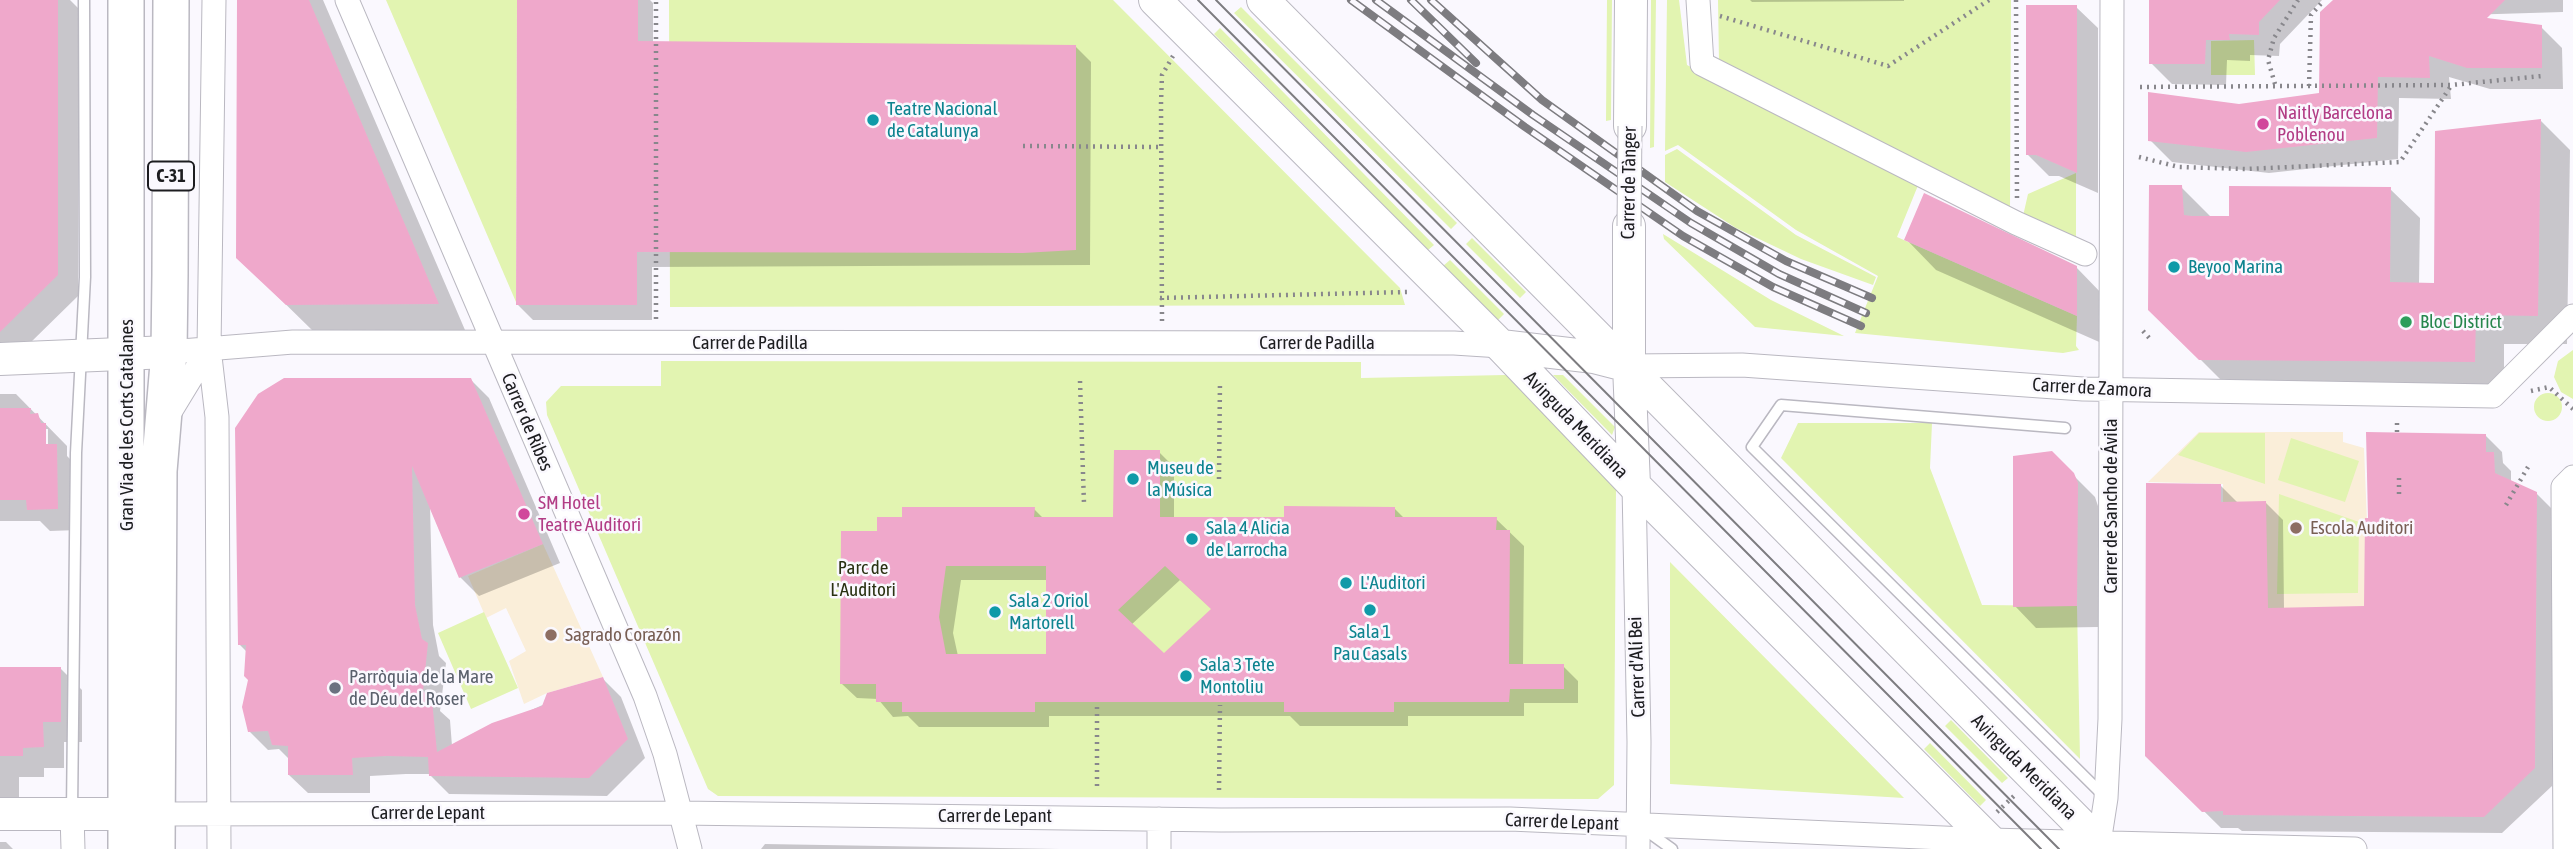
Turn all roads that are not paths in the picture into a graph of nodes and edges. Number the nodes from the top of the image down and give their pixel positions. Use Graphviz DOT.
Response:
graph roads {
  1 [pos="84,0"];
  2 [pos="126,0"];
  3 [pos="171,0"];
  4 [pos="214,0"];
  5 [pos="347,0"];
  6 [pos="1155,0"];
  7 [pos="1262,0"];
  8 [pos="1631,0"];
  9 [pos="2112,0"];
  10 [pos="1698,5"];
  11 [pos="1630,126"];
  12 [pos="1629,226"];
  13 [pos="2085,254"];
  14 [pos="2573,316"];
  15 [pos="494,343"];
  16 [pos="1501,346"];
  17 [pos="209,348"];
  18 [pos="169,352"];
  19 [pos="127,354"];
  20 [pos="79,357"];
  21 [pos="0,359"];
  22 [pos="1629,366"];
  23 [pos="2111,390"];
  24 [pos="165,420"];
  25 [pos="2065,428"];
  26 [pos="2573,477"];
  27 [pos="1633,485"];
  28 [pos="2106,798"];
  29 [pos="219,813"];
  30 [pos="679,813"];
  31 [pos="0,814"];
  32 [pos="72,814"];
  33 [pos="142,814"];
  34 [pos="1158,819"];
  35 [pos="1639,825"];
  36 [pos="1992,836"];
  37 [pos="2102,846"];
  38 [pos="73,849"];
  39 [pos="126,849"];
  40 [pos="157,849"];
  41 [pos="219,849"];
  42 [pos="678,849"];
  43 [pos="690,849"];
  44 [pos="1159,849"];
  45 [pos="1638,849"];
  46 [pos="1672,849"];
  47 [pos="2355,849"];
  48 [pos="2565,849"];
  1 -- 20 [label="lane"];
  2 -- 19 [label="main road, Gran Via de les Corts Catalanes / C-31"];
  3 -- 18 [label="main road, Gran Via de les Corts Catalanes / C-31"];
  4 -- 17 [label="street"];
  5 -- 15 [label="street, Carrer de Ribes"];
  6 -- 16 [label="street, Avinguda Meridiana"];
  7 -- 22 [label="street, Avinguda Meridiana"];
  8 -- 11 [label="street, Carrer de Tànger"];
  9 -- 23 [label="street, Carrer de Sancho de Ávila"];
  10 -- 13 [label="street"];
  11 -- 12 [label="street, Carrer de Tànger, bridge"];
  12 -- 22 [label="street, Carrer de Tànger"];
  14 -- 23 [label="street, Carrer de Zamora"];
  15 -- 16 [label="street, Carrer de Padilla"];
  15 -- 17 [label="street, Carrer de Padilla"];
  15 -- 30 [label="street, Carrer de Ribes"];
  16 -- 22 [label="street"];
  16 -- 27 [label="street, Avinguda Meridiana"];
  17 -- 18 [label="street, Carrer de Padilla"];
  17 -- 24 [label="street, Gran Via de les Corts Catalanes"];
  17 -- 29 [label="street"];
  18 -- 19 [label="street, Carrer de Padilla"];
  18 -- 24 [label="main road, Gran Via de les Corts Catalanes / C-31"];
  19 -- 20 [label="street, Carrer de Padilla"];
  19 -- 33 [label="main road, Gran Via de les Corts Catalanes / C-31"];
  20 -- 21 [label="street, Carrer de Padilla"];
  20 -- 32 [label="lane"];
  22 -- 23 [label="street, Carrer de Zamora"];
  22 -- 27 [label="street, Carrer de Tànger"];
  22 -- 37 [label="street, Avinguda Meridiana"];
  23 -- 28 [label="street, Carrer de Sancho de Ávila"];
  24 -- 33 [label="main road, Gran Via de les Corts Catalanes / C-31"];
  25 -- 28 [label="lane"];
  26 -- 48 [label="street"];
  27 -- 35 [label="street, Carrer d'Alí Bei"];
  27 -- 36 [label="street, Avinguda Meridiana"];
  28 -- 37 [label="street, Carrer de Sancho de Ávila"];
  29 -- 30 [label="street, Carrer de Lepant"];
  29 -- 33 [label="street, Carrer de Lepant"];
  29 -- 41 [label="street"];
  30 -- 34 [label="street, Carrer de Lepant"];
  30 -- 42 [label="street"];
  30 -- 43 [label="street, Carrer de Ribes"];
  31 -- 32 [label="street, Carrer de Lepant"];
  32 -- 33 [label="street, Carrer de Lepant"];
  32 -- 38 [label="street"];
  33 -- 39 [label="main road, Gran Via de les Corts Catalanes / C-31"];
  33 -- 40 [label="main road, Gran Via de les Corts Catalanes / C-31"];
  34 -- 35 [label="street, Carrer de Lepant"];
  34 -- 44 [label="street"];
  35 -- 36 [label="street, Carrer de Lepant"];
  35 -- 45 [label="street, Carrer d'Alí Bei"];
  35 -- 46 [label="lane"];
  36 -- 37 [label="street, Carrer de Lepant"];
  37 -- 47 [label="street, Carrer de Lepant"];
}
